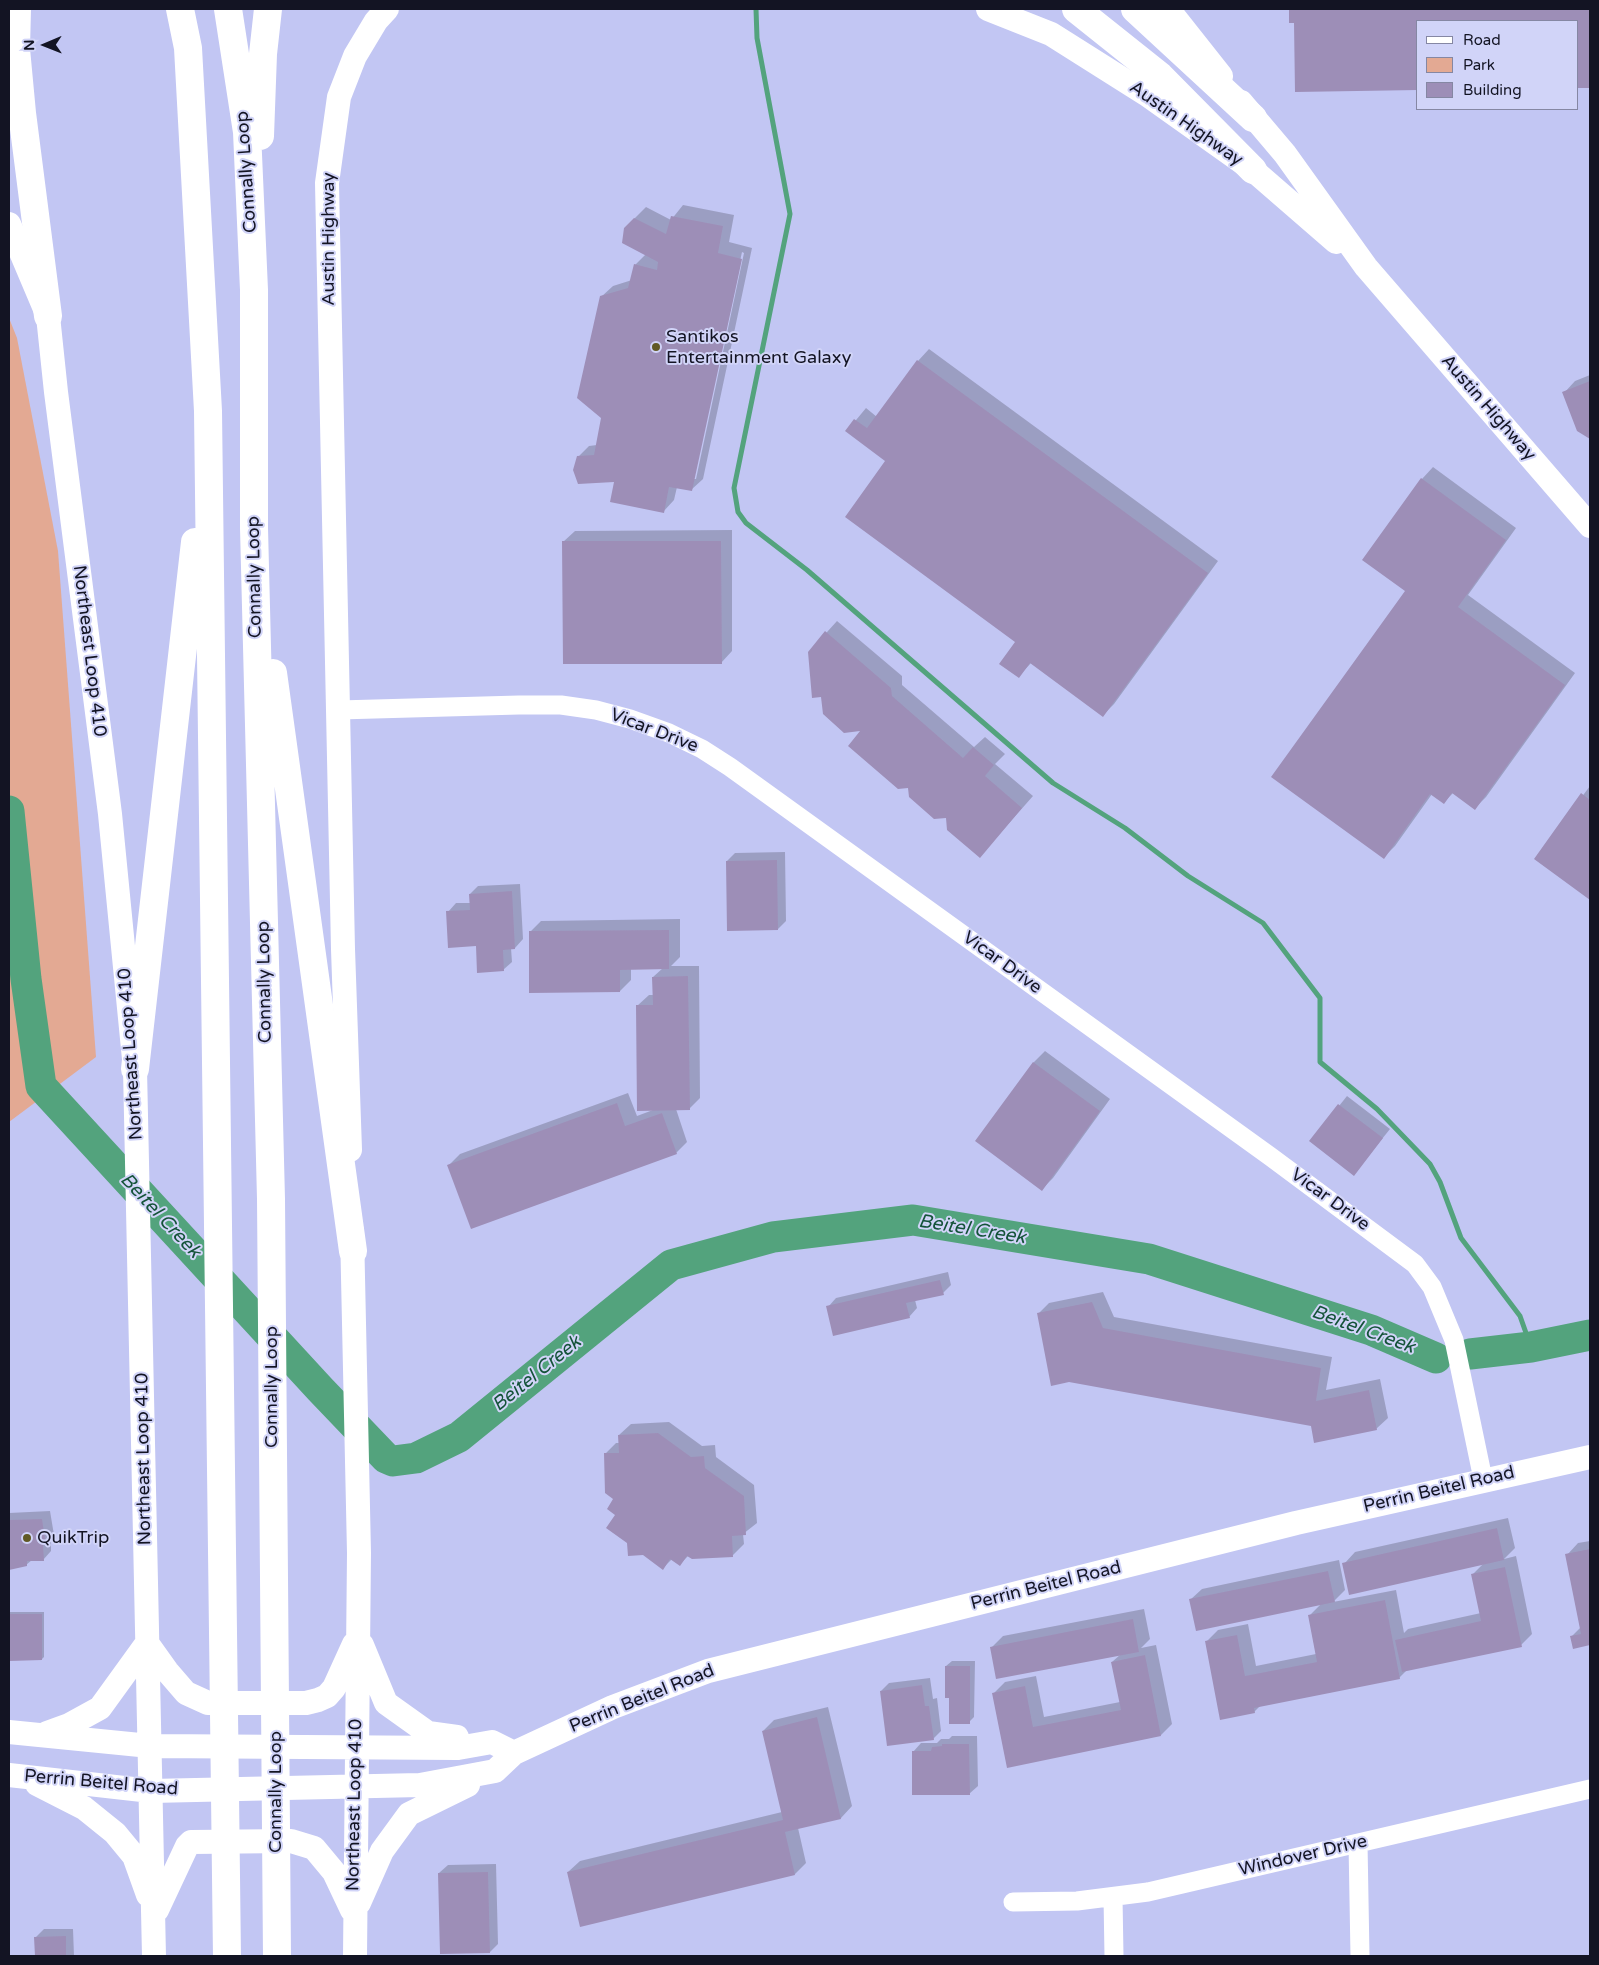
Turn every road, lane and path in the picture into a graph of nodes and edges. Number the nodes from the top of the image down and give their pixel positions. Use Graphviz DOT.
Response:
graph roads {
  1 [pos="17,9"];
  2 [pos="180,9"];
  3 [pos="228,9"];
  4 [pos="268,9"];
  5 [pos="387,9"];
  6 [pos="988,9"];
  7 [pos="1076,9"];
  8 [pos="1135,9"];
  9 [pos="1168,9"];
  10 [pos="1253,118"];
  11 [pos="1253,170"];
  12 [pos="9,224"];
  13 [pos="1366,267"];
  14 [pos="254,290"];
  15 [pos="48,316"];
  16 [pos="208,411"];
  17 [pos="333,483"];
  18 [pos="1590,526"];
  19 [pos="254,528"];
  20 [pos="339,710"];
  21 [pos="135,1069"];
  22 [pos="353,1251"];
  23 [pos="1590,1457"];
  24 [pos="1483,1479"];
  25 [pos="358,1636"];
  26 [pos="147,1644"];
  27 [pos="9,1732"];
  28 [pos="43,1734"];
  29 [pos="492,1742"];
  30 [pos="150,1746"];
  31 [pos="356,1748"];
  32 [pos="514,1753"];
  33 [pos="495,1771"];
  34 [pos="16,1776"];
  35 [pos="356,1788"];
  36 [pos="1590,1789"];
  37 [pos="151,1791"];
  38 [pos="1358,1843"];
  39 [pos="1113,1896"];
  40 [pos="1012,1902"];
  41 [pos="155,1913"];
  42 [pos="354,1914"];
  43 [pos="154,1956"];
  44 [pos="227,1956"];
  45 [pos="278,1956"];
  46 [pos="355,1956"];
  47 [pos="1114,1956"];
  48 [pos="1360,1956"];
  1 -- 15 [label="highway"];
  2 -- 16 [label="highway"];
  3 -- 14 [label="highway, Connally Loop"];
  4 -- 14 [label="highway"];
  5 -- 17 [label="main road, Austin Highway"];
  6 -- 11 [label="main road, Austin Highway"];
  7 -- 11 [label="highway"];
  8 -- 10 [label="highway"];
  9 -- 10 [label="main road, Austin Highway"];
  10 -- 13 [label="main road, Austin Highway"];
  11 -- 13 [label="main road, Austin Highway"];
  12 -- 15 [label="main road, Northeast Loop 410"];
  13 -- 18 [label="main road, Austin Highway"];
  14 -- 19 [label="highway, Connally Loop"];
  15 -- 21 [label="main road, Northeast Loop 410"];
  16 -- 21 [label="highway"];
  16 -- 44 [label="highway"];
  17 -- 20 [label="main road, Northeast Loop 410"];
  19 -- 22 [label="highway"];
  19 -- 45 [label="highway, Connally Loop"];
  20 -- 22 [label="main road, Northeast Loop 410"];
  20 -- 24 [label="street, Vicar Drive"];
  21 -- 26 [label="main road, Northeast Loop 410"];
  22 -- 25 [label="main road, Northeast Loop 410"];
  23 -- 24 [label="main road, Perrin Beitel Road"];
  24 -- 32 [label="main road, Perrin Beitel Road"];
  25 -- 26 [label="main road"];
  25 -- 29 [label="main road"];
  25 -- 31 [label="main road, Northeast Loop 410"];
  26 -- 28 [label="main road"];
  26 -- 30 [label="main road, Northeast Loop 410"];
  27 -- 28 [label="main road"];
  28 -- 30 [label="main road"];
  29 -- 31 [label="main road"];
  29 -- 32 [label="main road"];
  30 -- 31 [label="main road"];
  30 -- 37 [label="main road, Northeast Loop 410"];
  31 -- 35 [label="main road, Northeast Loop 410"];
  32 -- 33 [label="main road, Perrin Beitel Road"];
  33 -- 35 [label="main road, Perrin Beitel Road"];
  33 -- 42 [label="main road"];
  34 -- 37 [label="main road, Perrin Beitel Road"];
  34 -- 41 [label="main road"];
  35 -- 37 [label="main road, Perrin Beitel Road"];
  35 -- 42 [label="main road, Northeast Loop 410"];
  36 -- 38 [label="street, Windover Drive"];
  37 -- 41 [label="main road, Northeast Loop 410"];
  38 -- 39 [label="street, Windover Drive"];
  38 -- 48 [label="street"];
  39 -- 40 [label="street, Windover Drive"];
  39 -- 47 [label="street"];
  41 -- 42 [label="main road"];
  41 -- 43 [label="main road, Northeast Loop 410"];
  42 -- 46 [label="main road, Northeast Loop 410"];
}
